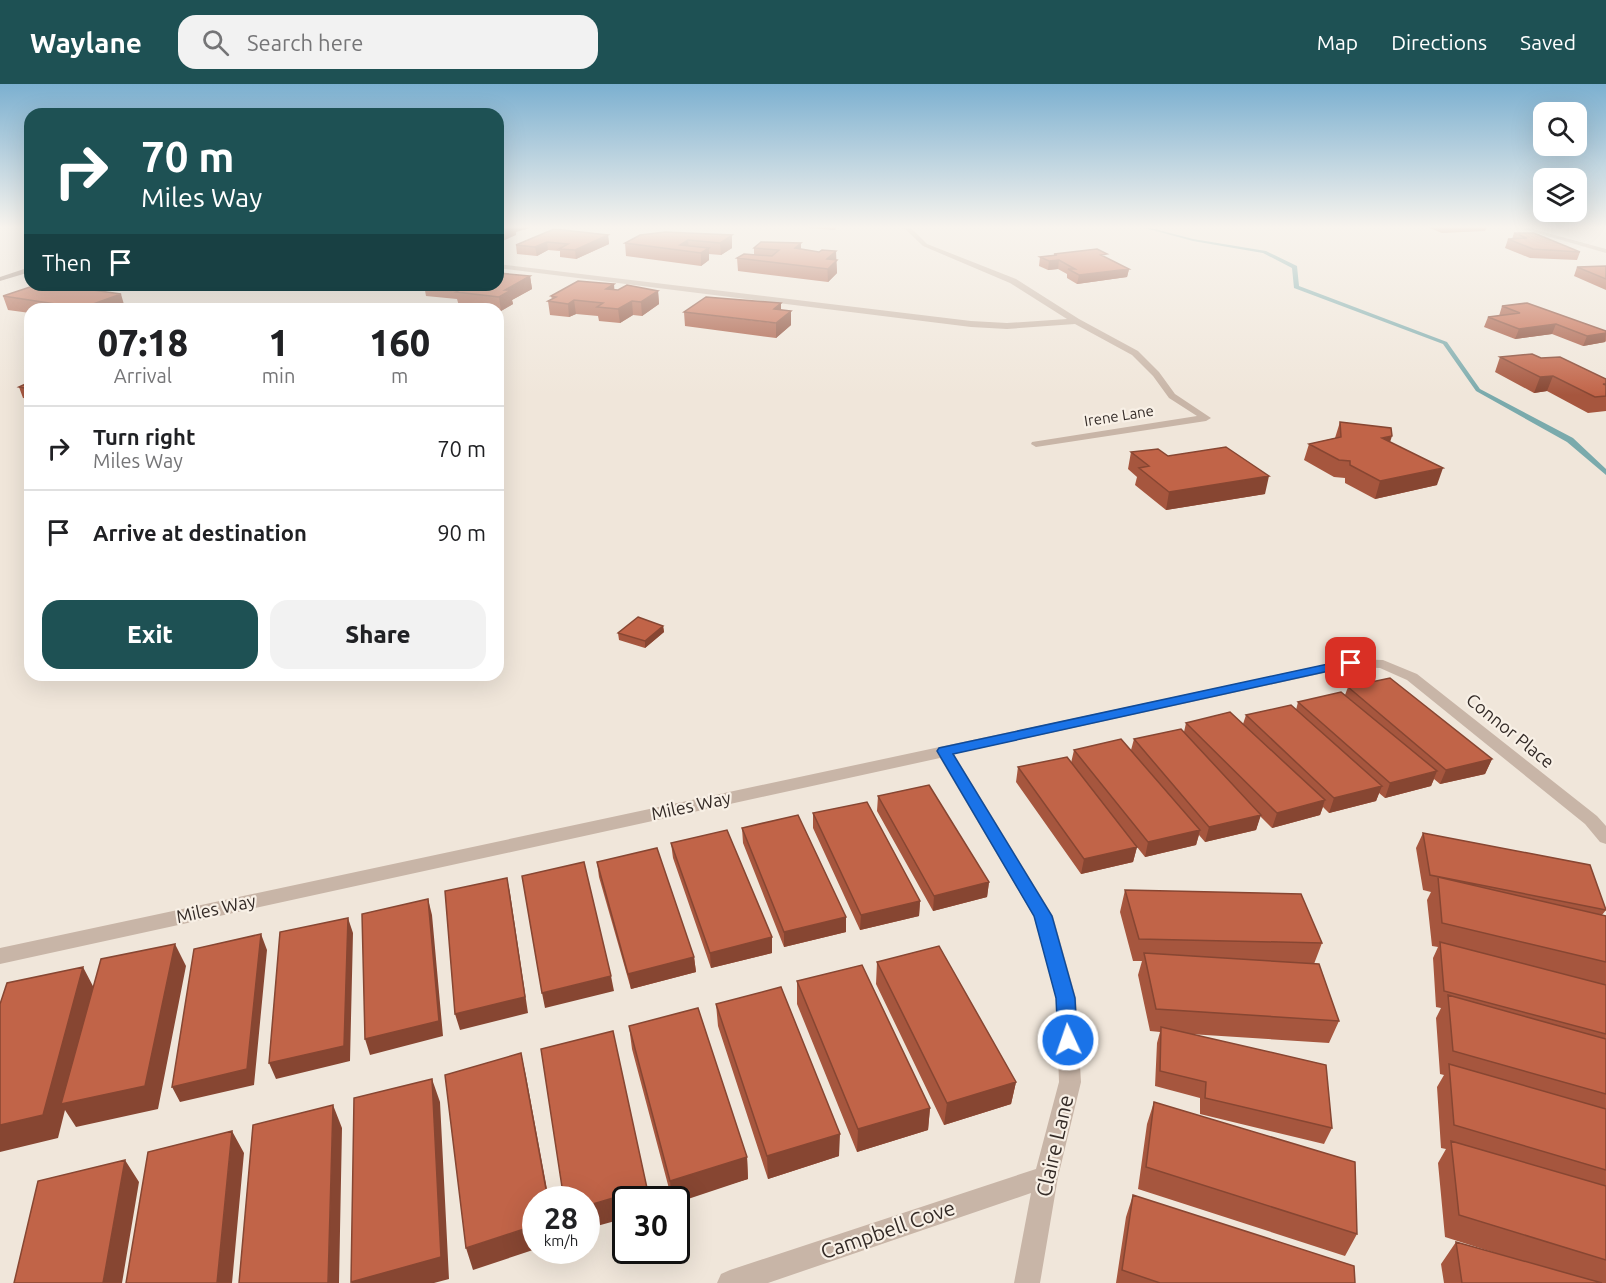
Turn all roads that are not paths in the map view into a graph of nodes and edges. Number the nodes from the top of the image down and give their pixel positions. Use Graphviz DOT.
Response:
graph roads {
  1 [pos="636,283"];
  2 [pos="1016,283"];
  3 [pos="1076,321"];
  4 [pos="1036,444"];
  5 [pos="1383,664"];
  6 [pos="944,751"];
  7 [pos="1606,838"];
  8 [pos="0,956"];
  9 [pos="1046,1177"];
  10 [pos="730,1283"];
  11 [pos="1027,1283"];
  1 -- 3 [label="street"];
  2 -- 3 [label="street"];
  3 -- 4 [label="street, Irene Lane"];
  5 -- 6 [label="street, Miles Way"];
  5 -- 7 [label="street, Connor Place"];
  6 -- 8 [label="street, Miles Way"];
  6 -- 9 [label="street, Claire Lane"];
  9 -- 10 [label="street, Campbell Cove"];
  9 -- 11 [label="street, Claire Lane"];
}
